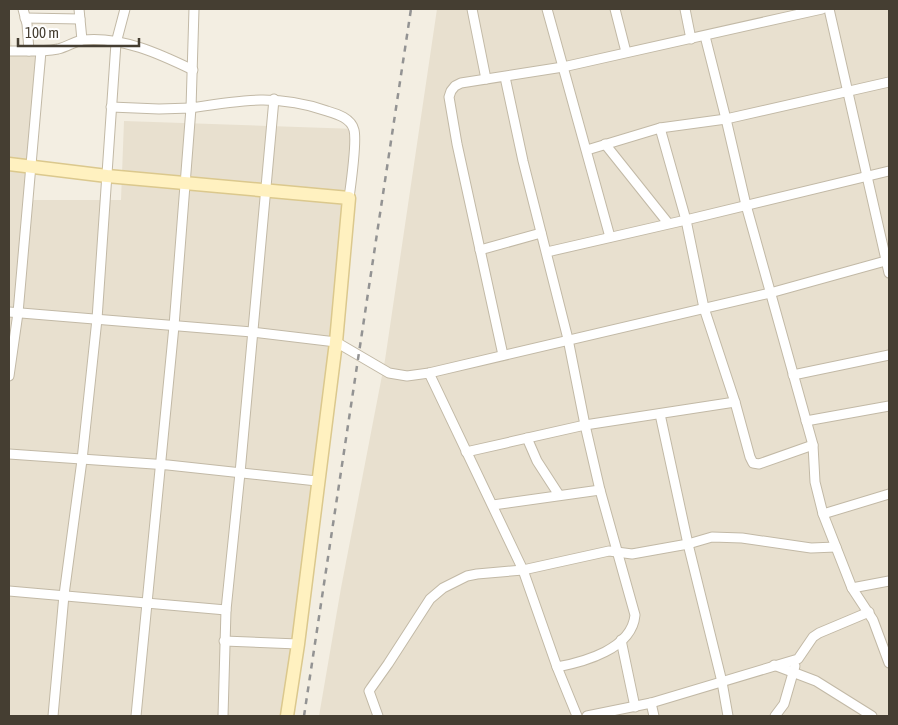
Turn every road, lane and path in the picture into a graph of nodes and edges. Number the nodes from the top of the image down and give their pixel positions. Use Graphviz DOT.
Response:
graph roads {
  1 [pos="80,9"];
  2 [pos="126,9"];
  3 [pos="194,9"];
  4 [pos="472,9"];
  5 [pos="548,9"];
  6 [pos="615,9"];
  7 [pos="685,9"];
  8 [pos="822,9"];
  9 [pos="829,9"];
  10 [pos="24,13"];
  11 [pos="80,19"];
  12 [pos="705,36"];
  13 [pos="691,39"];
  14 [pos="82,40"];
  15 [pos="116,43"];
  16 [pos="9,51"];
  17 [pos="29,51"];
  18 [pos="41,51"];
  19 [pos="626,52"];
  20 [pos="563,67"];
  21 [pos="193,70"];
  22 [pos="505,76"];
  23 [pos="486,79"];
  24 [pos="889,82"];
  25 [pos="847,91"];
  26 [pos="274,99"];
  27 [pos="111,107"];
  28 [pos="192,108"];
  29 [pos="726,119"];
  30 [pos="660,128"];
  31 [pos="605,144"];
  32 [pos="587,150"];
  33 [pos="9,164"];
  34 [pos="30,166"];
  35 [pos="889,171"];
  36 [pos="868,175"];
  37 [pos="107,176"];
  38 [pos="186,182"];
  39 [pos="265,190"];
  40 [pos="349,198"];
  41 [pos="746,205"];
  42 [pos="686,220"];
  43 [pos="668,223"];
  44 [pos="541,233"];
  45 [pos="610,237"];
  46 [pos="480,250"];
  47 [pos="547,252"];
  48 [pos="888,261"];
  49 [pos="889,272"];
  50 [pos="770,293"];
  51 [pos="704,308"];
  52 [pos="13,312"];
  53 [pos="97,319"];
  54 [pos="174,326"];
  55 [pos="252,332"];
  56 [pos="568,339"];
  57 [pos="336,342"];
  58 [pos="503,355"];
  59 [pos="889,355"];
  60 [pos="429,373"];
  61 [pos="793,375"];
  62 [pos="9,376"];
  63 [pos="735,402"];
  64 [pos="889,406"];
  65 [pos="660,414"];
  66 [pos="806,421"];
  67 [pos="585,425"];
  68 [pos="527,438"];
  69 [pos="813,445"];
  70 [pos="466,452"];
  71 [pos="9,454"];
  72 [pos="82,460"];
  73 [pos="160,464"];
  74 [pos="240,473"];
  75 [pos="317,481"];
  76 [pos="600,490"];
  77 [pos="889,494"];
  78 [pos="559,496"];
  79 [pos="493,505"];
  80 [pos="823,514"];
  81 [pos="688,544"];
  82 [pos="836,547"];
  83 [pos="618,551"];
  84 [pos="524,570"];
  85 [pos="889,580"];
  86 [pos="852,588"];
  87 [pos="9,591"];
  88 [pos="64,594"];
  89 [pos="147,602"];
  90 [pos="226,610"];
  91 [pos="869,612"];
  92 [pos="621,640"];
  93 [pos="224,641"];
  94 [pos="298,644"];
  95 [pos="798,658"];
  96 [pos="889,663"];
  97 [pos="774,665"];
  98 [pos="557,667"];
  99 [pos="793,671"];
  100 [pos="722,682"];
  101 [pos="651,703"];
  102 [pos="636,707"];
  103 [pos="53,716"];
  104 [pos="136,716"];
  105 [pos="223,716"];
  106 [pos="287,716"];
  107 [pos="378,716"];
  108 [pos="577,716"];
  109 [pos="587,716"];
  110 [pos="654,716"];
  111 [pos="728,716"];
  112 [pos="775,716"];
  113 [pos="872,716"];
  1 -- 11 [label="street"];
  2 -- 15 [label="street"];
  3 -- 21 [label="street"];
  4 -- 23 [label="street"];
  5 -- 20 [label="street"];
  6 -- 19 [label="street"];
  7 -- 13 [label="street"];
  8 -- 12 [label="street"];
  9 -- 25 [label="street"];
  10 -- 11 [label="street"];
  10 -- 17 [label="street"];
  11 -- 14 [label="street"];
  12 -- 13 [label="street"];
  12 -- 29 [label="street"];
  13 -- 19 [label="street"];
  14 -- 15 [label="street"];
  14 -- 18 [label="street"];
  15 -- 21 [label="street"];
  15 -- 27 [label="street"];
  16 -- 17 [label="street"];
  17 -- 18 [label="street"];
  18 -- 34 [label="street"];
  19 -- 20 [label="street"];
  20 -- 22 [label="street"];
  20 -- 32 [label="street"];
  21 -- 28 [label="street"];
  22 -- 23 [label="street"];
  22 -- 44 [label="street"];
  23 -- 46 [label="street"];
  24 -- 25 [label="street"];
  25 -- 29 [label="street"];
  25 -- 36 [label="street"];
  26 -- 28 [label="street"];
  26 -- 39 [label="street"];
  26 -- 40 [label="street"];
  27 -- 28 [label="street"];
  27 -- 37 [label="street"];
  28 -- 38 [label="street"];
  29 -- 30 [label="street"];
  29 -- 41 [label="street"];
  30 -- 31 [label="street"];
  30 -- 42 [label="street"];
  31 -- 32 [label="street"];
  31 -- 43 [label="street"];
  32 -- 45 [label="street"];
  33 -- 34 [label="main road"];
  34 -- 37 [label="main road"];
  34 -- 52 [label="street"];
  35 -- 36 [label="street"];
  36 -- 41 [label="street"];
  36 -- 48 [label="street"];
  37 -- 38 [label="main road"];
  37 -- 53 [label="street"];
  38 -- 39 [label="main road"];
  38 -- 54 [label="street"];
  39 -- 40 [label="main road"];
  39 -- 55 [label="street"];
  40 -- 57 [label="main road"];
  41 -- 42 [label="street"];
  41 -- 50 [label="street"];
  42 -- 43 [label="street"];
  42 -- 51 [label="street"];
  43 -- 45 [label="street"];
  44 -- 46 [label="street"];
  44 -- 47 [label="street"];
  45 -- 47 [label="street"];
  46 -- 58 [label="street"];
  47 -- 56 [label="street"];
  48 -- 49 [label="street"];
  48 -- 50 [label="street"];
  50 -- 51 [label="street"];
  50 -- 61 [label="street"];
  51 -- 56 [label="street"];
  51 -- 63 [label="street"];
  52 -- 53 [label="street"];
  52 -- 62 [label="street"];
  53 -- 54 [label="street"];
  53 -- 72 [label="street"];
  54 -- 55 [label="street"];
  54 -- 73 [label="street"];
  55 -- 57 [label="street"];
  55 -- 74 [label="street"];
  56 -- 58 [label="street"];
  56 -- 67 [label="street"];
  57 -- 60 [label="street"];
  57 -- 75 [label="main road"];
  58 -- 60 [label="street"];
  59 -- 61 [label="street"];
  60 -- 70 [label="street"];
  61 -- 66 [label="street"];
  63 -- 65 [label="street"];
  63 -- 69 [label="street"];
  64 -- 66 [label="street"];
  65 -- 67 [label="street"];
  65 -- 81 [label="street"];
  66 -- 69 [label="street"];
  67 -- 68 [label="street"];
  67 -- 76 [label="street"];
  68 -- 70 [label="street"];
  68 -- 78 [label="street"];
  69 -- 80 [label="street"];
  70 -- 79 [label="street"];
  71 -- 72 [label="street"];
  72 -- 73 [label="street"];
  72 -- 88 [label="street"];
  73 -- 74 [label="street"];
  73 -- 89 [label="street"];
  74 -- 75 [label="street"];
  74 -- 90 [label="street"];
  75 -- 94 [label="main road"];
  76 -- 78 [label="street"];
  76 -- 83 [label="street"];
  77 -- 80 [label="street"];
  78 -- 79 [label="street"];
  79 -- 84 [label="street"];
  80 -- 82 [label="street"];
  81 -- 82 [label="street"];
  81 -- 83 [label="street"];
  81 -- 100 [label="street"];
  82 -- 86 [label="street"];
  83 -- 84 [label="street"];
  83 -- 92 [label="street"];
  84 -- 98 [label="street"];
  84 -- 107 [label="street"];
  85 -- 86 [label="street"];
  86 -- 91 [label="street"];
  87 -- 88 [label="street"];
  88 -- 89 [label="street"];
  88 -- 103 [label="street"];
  89 -- 90 [label="street"];
  89 -- 104 [label="street"];
  90 -- 93 [label="street"];
  91 -- 95 [label="street"];
  91 -- 96 [label="street"];
  92 -- 98 [label="street"];
  92 -- 102 [label="street"];
  93 -- 94 [label="street"];
  93 -- 105 [label="street"];
  94 -- 106 [label="main road"];
  95 -- 97 [label="street"];
  95 -- 99 [label="street"];
  97 -- 99 [label="street"];
  97 -- 100 [label="street"];
  98 -- 108 [label="street"];
  99 -- 112 [label="street"];
  99 -- 113 [label="street"];
  100 -- 101 [label="street"];
  100 -- 111 [label="street"];
  101 -- 102 [label="street"];
  101 -- 110 [label="street"];
  102 -- 109 [label="street"];
}
